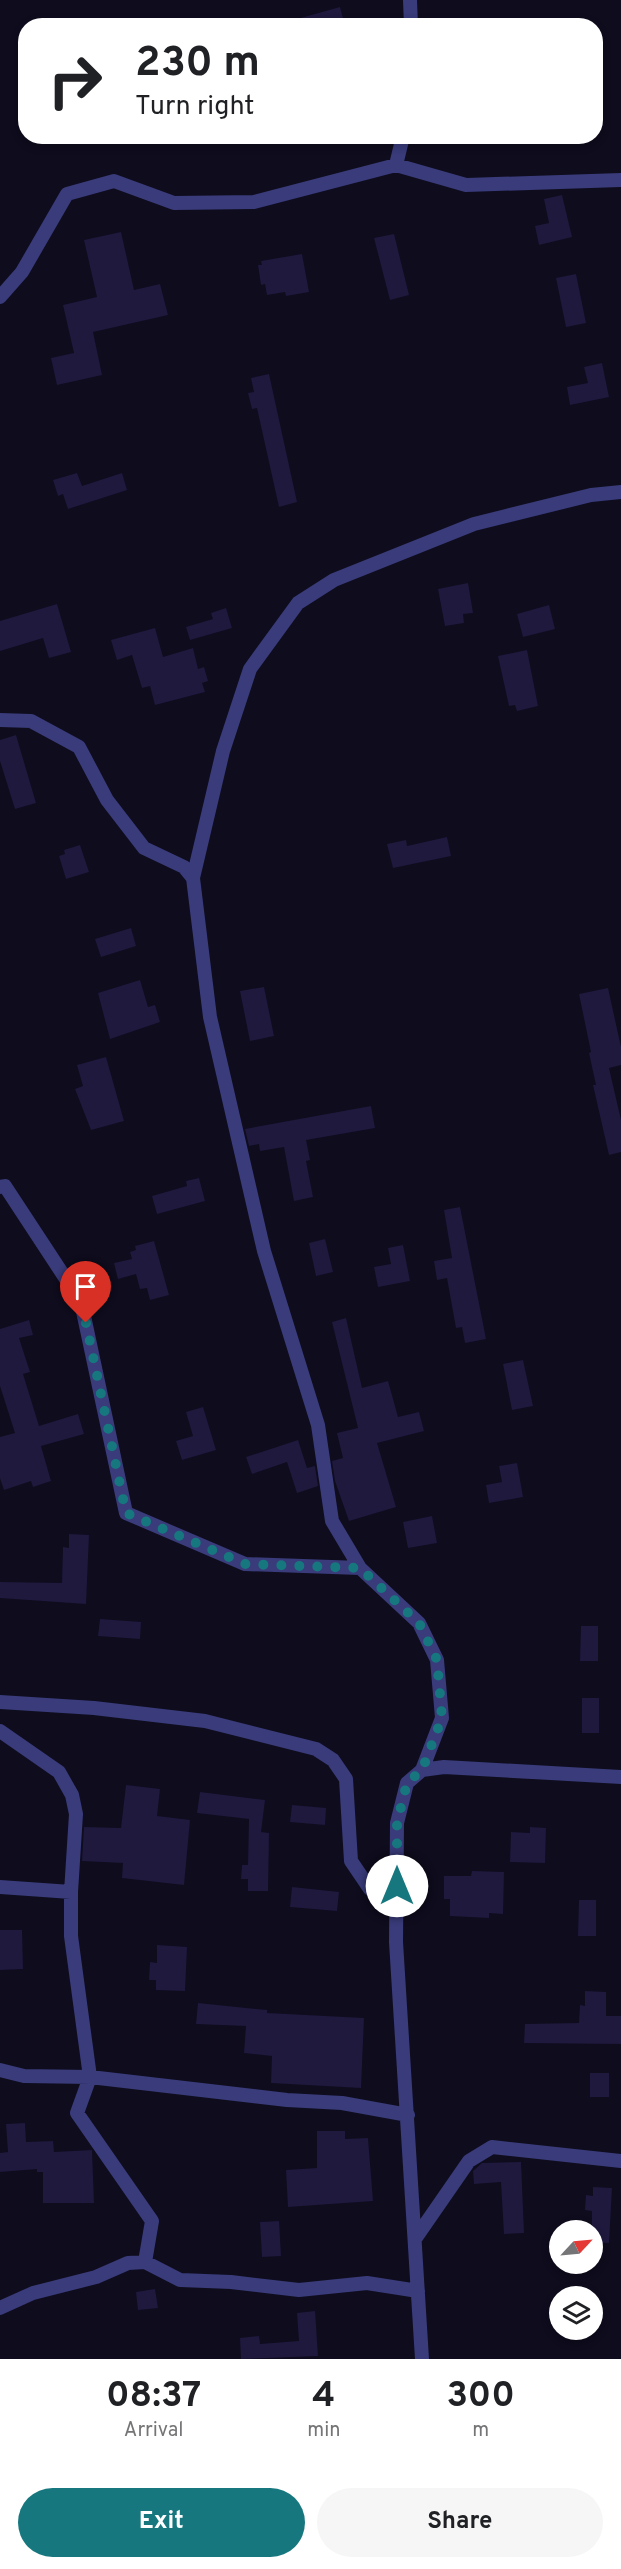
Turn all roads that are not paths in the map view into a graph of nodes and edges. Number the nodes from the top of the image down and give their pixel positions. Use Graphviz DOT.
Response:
graph roads {
  1 [pos="410,0"];
  2 [pos="411,18"];
  3 [pos="401,144"];
  4 [pos="396,165"];
  5 [pos="621,180"];
  6 [pos="0,297"];
  7 [pos="621,492"];
  8 [pos="0,720"];
  9 [pos="193,878"];
  10 [pos="0,1187"];
  11 [pos="360,1568"];
  12 [pos="0,1702"];
  13 [pos="0,1731"];
  14 [pos="422,1770"];
  15 [pos="621,1778"];
  16 [pos="0,1887"];
  17 [pos="70,1892"];
  18 [pos="397,1906"];
  19 [pos="0,2070"];
  20 [pos="90,2077"];
  21 [pos="408,2115"];
  22 [pos="621,2161"];
  23 [pos="415,2239"];
  24 [pos="145,2262"];
  25 [pos="418,2291"];
  26 [pos="0,2308"];
  27 [pos="422,2359"];
  1 -- 2 [label="street"];
  3 -- 4 [label="street"];
  4 -- 5 [label="street"];
  4 -- 6 [label="street"];
  7 -- 9 [label="street"];
  8 -- 9 [label="street"];
  9 -- 11 [label="street"];
  10 -- 11 [label="street"];
  11 -- 14 [label="street"];
  12 -- 18 [label="street"];
  13 -- 17 [label="street"];
  14 -- 15 [label="street"];
  14 -- 18 [label="street"];
  16 -- 17 [label="street"];
  17 -- 20 [label="street"];
  18 -- 21 [label="street"];
  19 -- 20 [label="street"];
  20 -- 21 [label="street"];
  20 -- 24 [label="street"];
  21 -- 23 [label="street"];
  22 -- 23 [label="street"];
  23 -- 25 [label="street"];
  24 -- 25 [label="street"];
  24 -- 26 [label="street"];
  25 -- 27 [label="street"];
}
